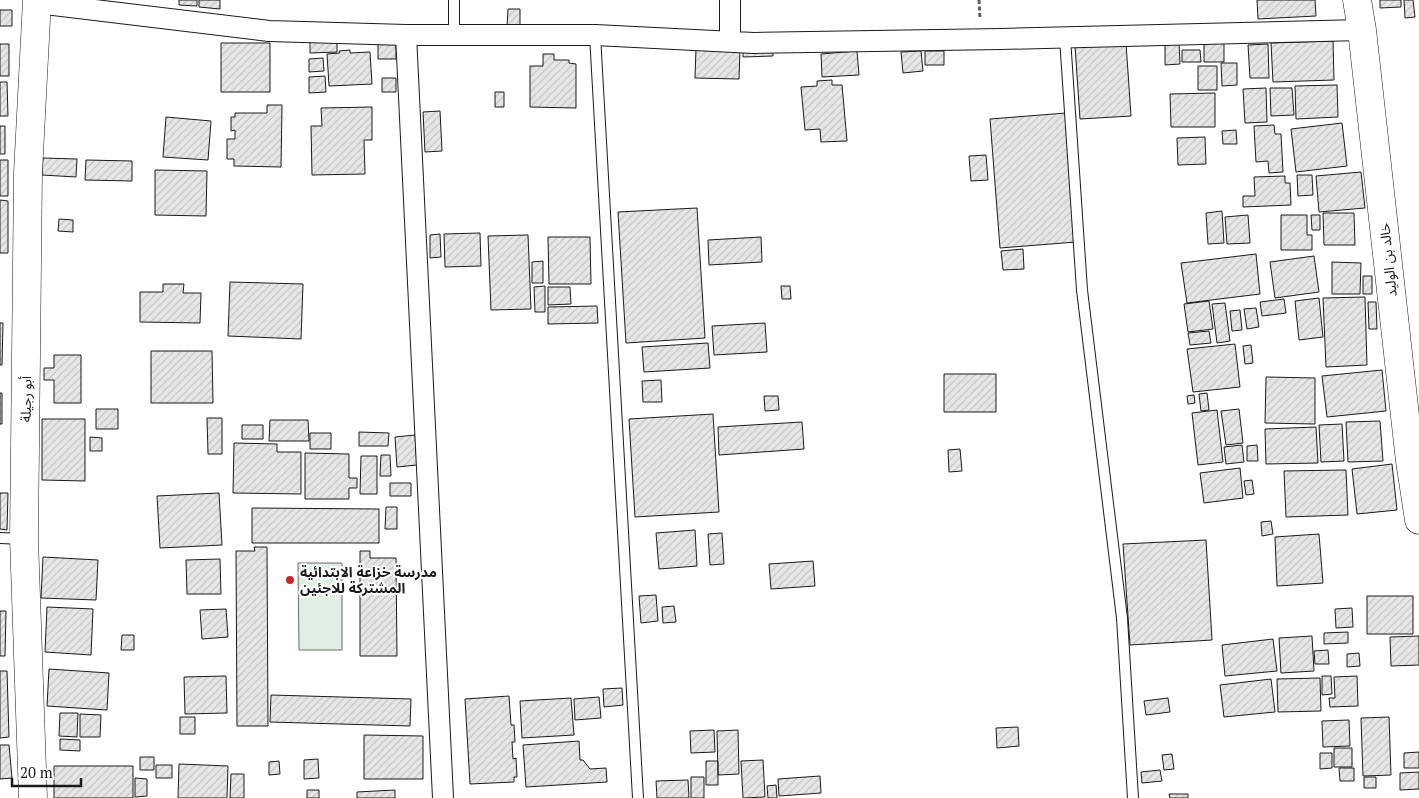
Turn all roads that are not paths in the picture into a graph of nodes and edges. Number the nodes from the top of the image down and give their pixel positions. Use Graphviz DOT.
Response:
graph roads {
  1 [pos="454,0"];
  2 [pos="730,0"];
  3 [pos="1357,0"];
  4 [pos="37,1"];
  5 [pos="1362,30"];
  6 [pos="454,34"];
  7 [pos="406,35"];
  8 [pos="595,35"];
  9 [pos="1065,38"];
  10 [pos="730,41"];
  11 [pos="1414,461"];
  12 [pos="1419,520"];
  13 [pos="12,538"];
  14 [pos="33,798"];
  15 [pos="443,798"];
  16 [pos="638,798"];
  17 [pos="1133,798"];
  1 -- 6 [label="lane"];
  2 -- 10 [label="street"];
  3 -- 5 [label="street, خالد بن الوليد"];
  4 -- 7 [label="street"];
  4 -- 13 [label="street, أبو رجيلة"];
  5 -- 9 [label="street"];
  5 -- 11 [label="street, خالد بن الوليد"];
  6 -- 7 [label="street"];
  6 -- 8 [label="street"];
  7 -- 15 [label="street"];
  8 -- 10 [label="street"];
  8 -- 16 [label="lane"];
  9 -- 10 [label="street"];
  9 -- 17 [label="lane"];
  11 -- 12 [label="street, خالد بن الوليد"];
  13 -- 14 [label="street, أبو رجيلة"];
}
